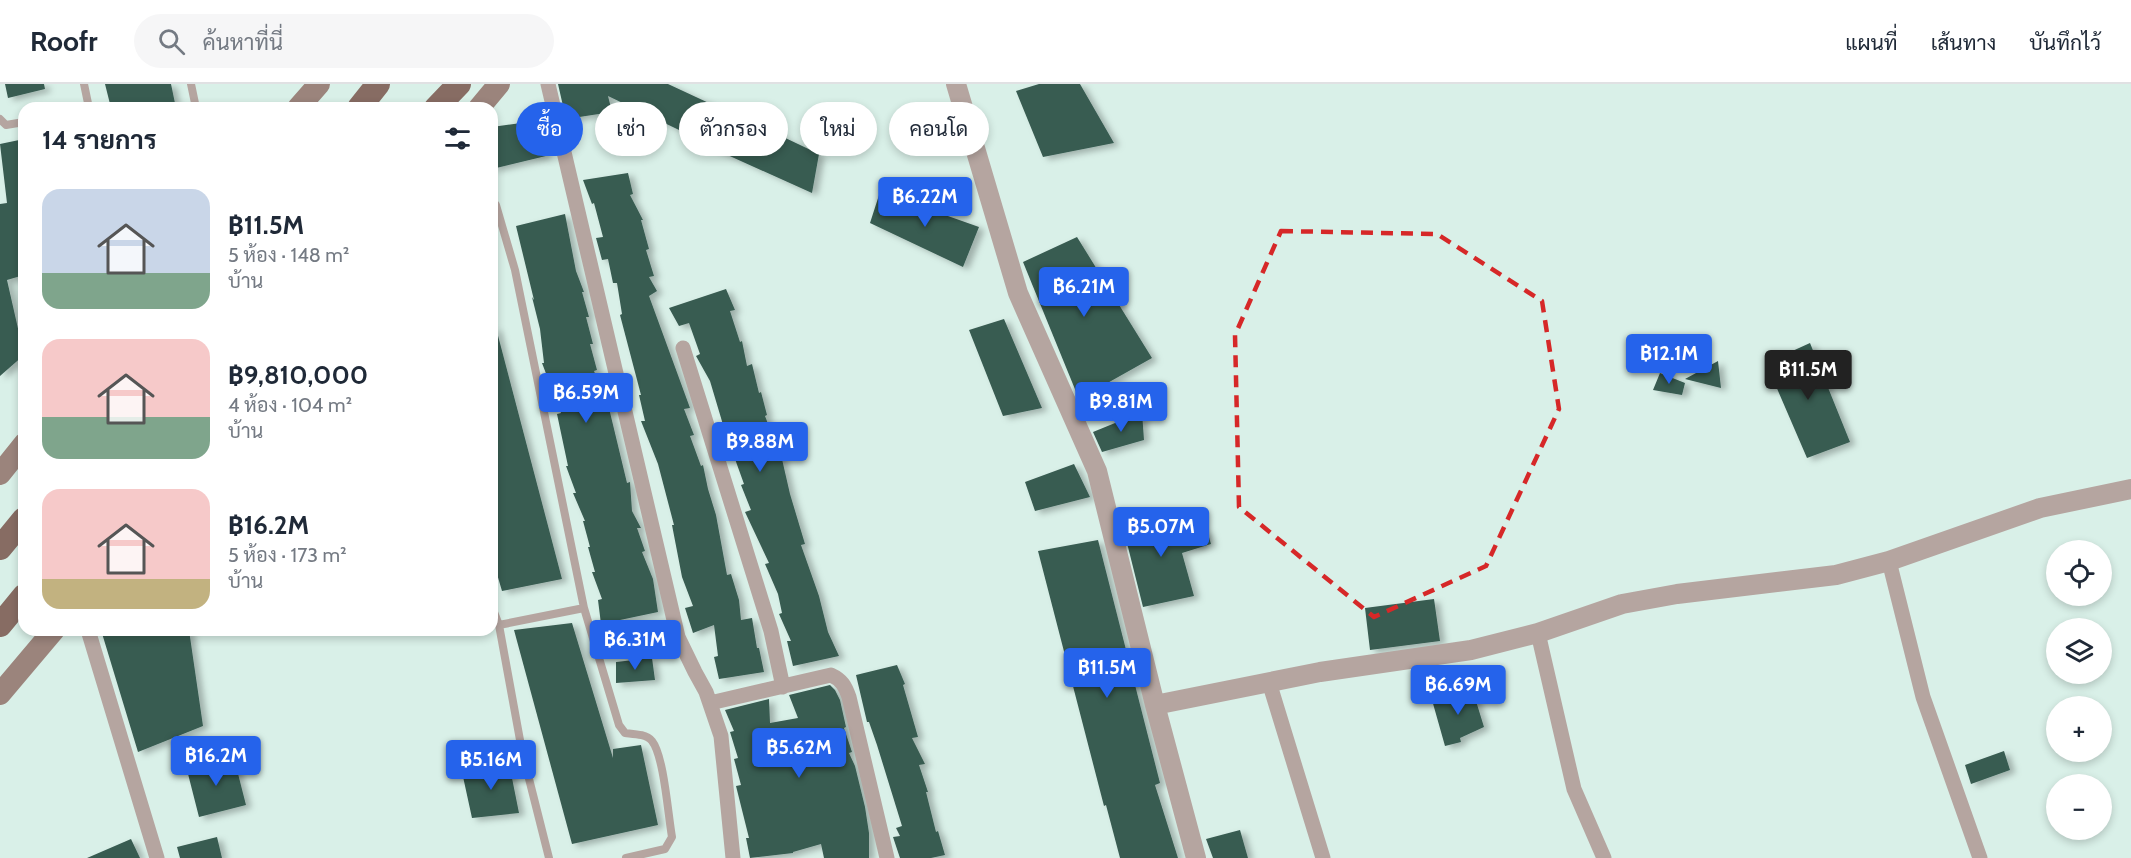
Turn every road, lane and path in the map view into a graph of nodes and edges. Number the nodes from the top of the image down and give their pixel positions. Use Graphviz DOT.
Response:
graph roads {
  1 [pos="84,84"];
  2 [pos="191,84"];
  3 [pos="319,84"];
  4 [pos="378,84"];
  5 [pos="446,84"];
  6 [pos="459,84"];
  7 [pos="500,84"];
  8 [pos="548,84"];
  9 [pos="957,84"];
  10 [pos="88,102"];
  11 [pos="195,102"];
  12 [pos="303,102"];
  13 [pos="364,102"];
  14 [pos="432,102"];
  15 [pos="442,102"];
  16 [pos="484,102"];
  17 [pos="0,119"];
  18 [pos="18,123"];
  19 [pos="498,212"];
  20 [pos="683,348"];
  21 [pos="18,452"];
  22 [pos="0,474"];
  23 [pos="2131,489"];
  24 [pos="18,526"];
  25 [pos="0,548"];
  26 [pos="1889,561"];
  27 [pos="18,603"];
  28 [pos="584,608"];
  29 [pos="0,625"];
  30 [pos="499,625"];
  31 [pos="1538,633"];
  32 [pos="49,636"];
  33 [pos="90,636"];
  34 [pos="1269,682"];
  35 [pos="783,687"];
  36 [pos="0,694"];
  37 [pos="710,703"];
  38 [pos="1155,705"];
  39 [pos="157,858"];
  40 [pos="549,858"];
  41 [pos="626,858"];
  42 [pos="733,858"];
  43 [pos="887,858"];
  44 [pos="1196,858"];
  45 [pos="1323,858"];
  46 [pos="1604,858"];
  47 [pos="1980,858"];
  1 -- 10 [label="lane"];
  2 -- 11 [label="lane"];
  3 -- 12 [label="main road"];
  4 -- 13 [label="main road"];
  5 -- 14 [label="main road"];
  6 -- 15 [label="main road"];
  7 -- 16 [label="main road"];
  8 -- 37 [label="street"];
  9 -- 38 [label="street"];
  17 -- 18 [label="lane"];
  19 -- 28 [label="lane"];
  20 -- 35 [label="street"];
  21 -- 22 [label="main road"];
  23 -- 26 [label="street"];
  24 -- 25 [label="main road"];
  26 -- 31 [label="street"];
  26 -- 47 [label="street"];
  27 -- 29 [label="main road"];
  28 -- 30 [label="lane"];
  28 -- 41 [label="lane"];
  30 -- 40 [label="lane"];
  31 -- 34 [label="street"];
  31 -- 46 [label="street"];
  32 -- 36 [label="main road"];
  33 -- 39 [label="street"];
  34 -- 38 [label="street"];
  34 -- 45 [label="street"];
  35 -- 37 [label="street"];
  35 -- 43 [label="street"];
  37 -- 42 [label="street"];
  38 -- 44 [label="street"];
}
